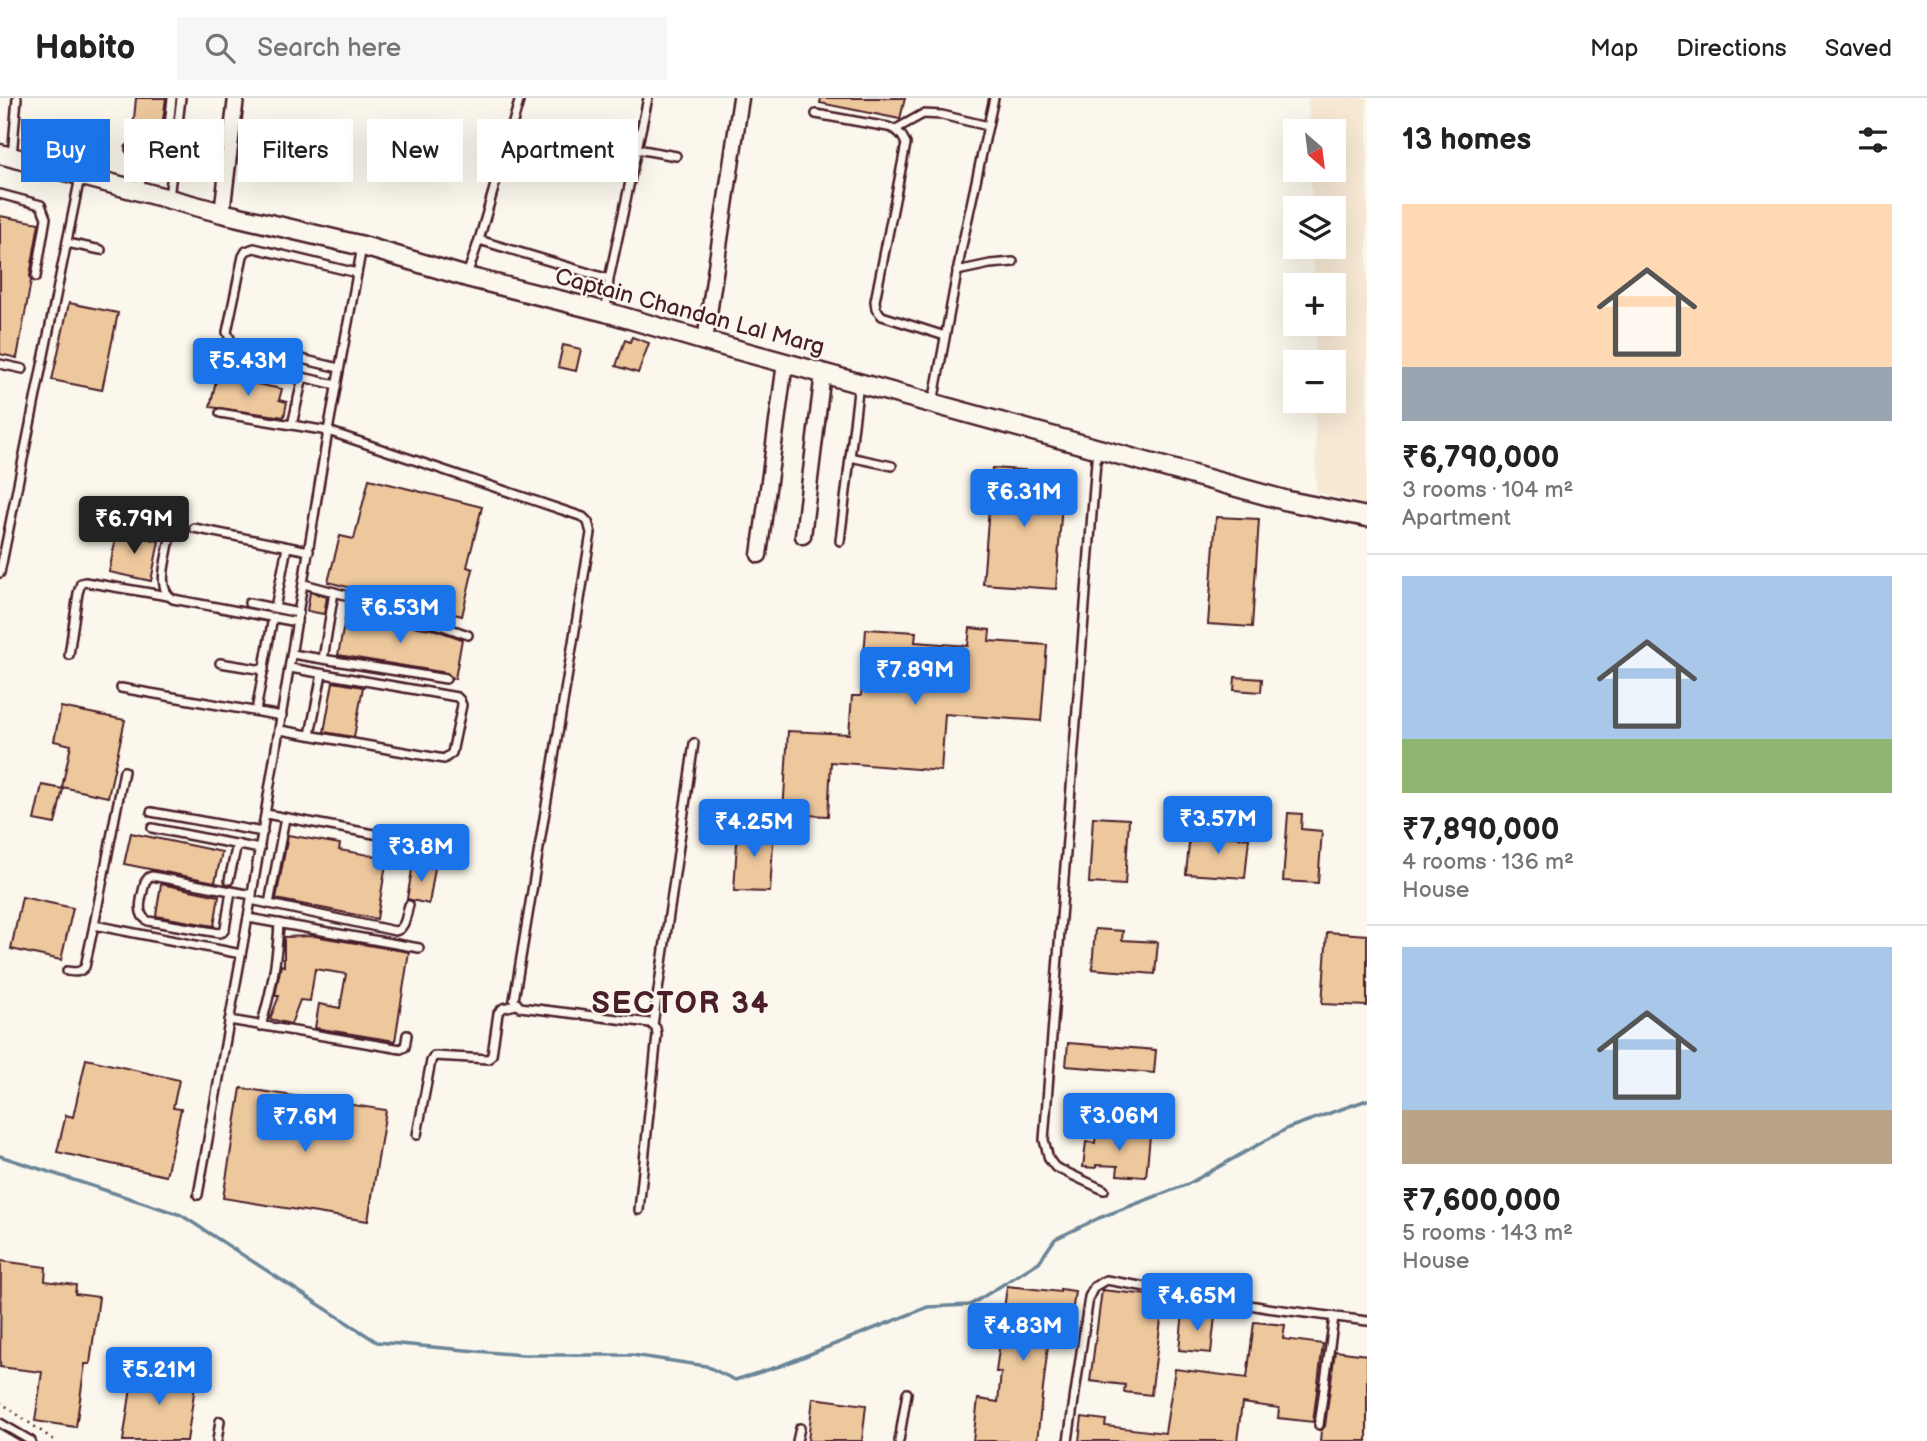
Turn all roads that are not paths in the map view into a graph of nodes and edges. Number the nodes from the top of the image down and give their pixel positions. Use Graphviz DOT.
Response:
graph roads {
  1 [pos="17,98"];
  2 [pos="173,98"];
  3 [pos="181,98"];
  4 [pos="236,98"];
  5 [pos="520,98"];
  6 [pos="648,98"];
  7 [pos="741,98"];
  8 [pos="994,98"];
  9 [pos="816,114"];
  10 [pos="170,119"];
  11 [pos="178,119"];
  12 [pos="988,126"];
  13 [pos="896,129"];
  14 [pos="638,144"];
  15 [pos="638,149"];
  16 [pos="6,156"];
  17 [pos="676,156"];
  18 [pos="79,182"];
  19 [pos="100,182"];
  20 [pos="141,182"];
  21 [pos="171,182"];
  22 [pos="630,182"];
  23 [pos="140,192"];
  24 [pos="0,194"];
  25 [pos="169,199"];
  26 [pos="222,213"];
  27 [pos="479,240"];
  28 [pos="66,243"];
  29 [pos="363,246"];
  30 [pos="101,250"];
  31 [pos="1013,262"];
  32 [pos="957,271"];
  33 [pos="357,272"];
  34 [pos="36,277"];
  35 [pos="467,277"];
  36 [pos="609,279"];
  37 [pos="606,312"];
  38 [pos="945,337"];
  39 [pos="705,341"];
  40 [pos="785,363"];
  41 [pos="0,364"];
  42 [pos="256,366"];
  43 [pos="339,368"];
  44 [pos="23,369"];
  45 [pos="823,373"];
  46 [pos="303,377"];
  47 [pos="859,383"];
  48 [pos="336,385"];
  49 [pos="933,403"];
  50 [pos="220,413"];
  51 [pos="292,425"];
  52 [pos="328,430"];
  53 [pos="1097,448"];
  54 [pos="850,457"];
  55 [pos="892,466"];
  56 [pos="107,506"];
  57 [pos="1367,517"];
  58 [pos="194,528"];
  59 [pos="803,536"];
  60 [pos="840,541"];
  61 [pos="288,547"];
  62 [pos="309,551"];
  63 [pos="759,555"];
  64 [pos="0,573"];
  65 [pos="304,584"];
  66 [pos="334,592"];
  67 [pos="168,596"];
  68 [pos="249,603"];
  69 [pos="275,608"];
  70 [pos="299,613"];
  71 [pos="273,617"];
  72 [pos="298,622"];
  73 [pos="468,635"];
  74 [pos="292,654"];
  75 [pos="69,655"];
  76 [pos="323,659"];
  77 [pos="220,663"];
  78 [pos="290,668"];
  79 [pos="264,670"];
  80 [pos="321,674"];
  81 [pos="446,679"];
  82 [pos="121,688"];
  83 [pos="256,711"];
  84 [pos="282,716"];
  85 [pos="280,730"];
  86 [pos="310,735"];
  87 [pos="694,743"];
  88 [pos="124,771"];
  89 [pos="151,812"];
  90 [pos="265,814"];
  91 [pos="285,818"];
  92 [pos="152,828"];
  93 [pos="263,832"];
  94 [pos="237,844"];
  95 [pos="428,844"];
  96 [pos="260,849"];
  97 [pos="229,880"];
  98 [pos="231,891"];
  99 [pos="251,898"];
  100 [pos="270,904"];
  101 [pos="409,905"];
  102 [pos="248,918"];
  103 [pos="279,923"];
  104 [pos="94,925"];
  105 [pos="419,948"];
  106 [pos="242,954"];
  107 [pos="67,971"];
  108 [pos="516,1005"];
  109 [pos="229,1020"];
  110 [pos="653,1025"];
  111 [pos="261,1026"];
  112 [pos="407,1035"];
  113 [pos="417,1135"];
  114 [pos="1104,1190"];
  115 [pos="198,1195"];
  116 [pos="639,1209"];
  117 [pos="1334,1317"];
  118 [pos="1367,1321"];
  119 [pos="907,1393"];
  120 [pos="220,1421"];
  121 [pos="0,1423"];
  122 [pos="1319,1425"];
  123 [pos="800,1428"];
  124 [pos="31,1441"];
  125 [pos="218,1441"];
  126 [pos="797,1441"];
  127 [pos="900,1441"];
  128 [pos="1069,1441"];
  1 -- 16 [label="lane"];
  2 -- 10 [label="lane"];
  3 -- 11 [label="lane"];
  4 -- 26 [label="street"];
  5 -- 27 [label="lane"];
  6 -- 14 [label="lane"];
  7 -- 39 [label="street"];
  8 -- 12 [label="lane"];
  9 -- 13 [label="lane"];
  12 -- 13 [label="lane"];
  12 -- 32 [label="lane"];
  13 -- 38 [label="lane"];
  15 -- 17 [label="lane"];
  18 -- 28 [label="lane"];
  19 -- 23 [label="street, Captain Chandan Lal Marg"];
  20 -- 23 [label="lane"];
  21 -- 25 [label="lane"];
  22 -- 36 [label="lane"];
  23 -- 25 [label="street, Captain Chandan Lal Marg"];
  24 -- 34 [label="lane"];
  25 -- 26 [label="street, Captain Chandan Lal Marg"];
  26 -- 29 [label="street, Captain Chandan Lal Marg"];
  27 -- 35 [label="lane"];
  27 -- 36 [label="lane"];
  28 -- 30 [label="lane"];
  28 -- 64 [label="lane"];
  29 -- 33 [label="lane"];
  29 -- 35 [label="street, Captain Chandan Lal Marg"];
  31 -- 32 [label="lane"];
  32 -- 38 [label="lane"];
  33 -- 43 [label="lane"];
  33 -- 43 [label="lane"];
  35 -- 37 [label="street, Captain Chandan Lal Marg"];
  36 -- 37 [label="lane"];
  37 -- 39 [label="street, Captain Chandan Lal Marg"];
  38 -- 49 [label="lane"];
  39 -- 40 [label="street, Captain Chandan Lal Marg"];
  40 -- 45 [label="street, Captain Chandan Lal Marg"];
  40 -- 63 [label="street"];
  41 -- 44 [label="lane"];
  42 -- 46 [label="lane"];
  43 -- 48 [label="lane"];
  45 -- 47 [label="street, Captain Chandan Lal Marg"];
  45 -- 59 [label="street"];
  46 -- 48 [label="lane"];
  46 -- 51 [label="lane"];
  47 -- 49 [label="street, Captain Chandan Lal Marg"];
  47 -- 54 [label="lane"];
  48 -- 52 [label="lane"];
  49 -- 53 [label="street, Captain Chandan Lal Marg"];
  50 -- 51 [label="lane"];
  51 -- 52 [label="lane"];
  52 -- 62 [label="lane"];
  52 -- 108 [label="lane"];
  53 -- 57 [label="street, Captain Chandan Lal Marg"];
  53 -- 114 [label="lane"];
  54 -- 55 [label="lane"];
  54 -- 60 [label="lane"];
  56 -- 67 [label="lane"];
  58 -- 61 [label="lane"];
  61 -- 62 [label="lane"];
  61 -- 69 [label="lane"];
  62 -- 65 [label="lane"];
  65 -- 66 [label="lane"];
  65 -- 70 [label="lane"];
  66 -- 73 [label="lane"];
  66 -- 76 [label="lane"];
  67 -- 71 [label="lane"];
  67 -- 75 [label="lane"];
  68 -- 69 [label="lane"];
  69 -- 70 [label="lane"];
  70 -- 72 [label="lane"];
  71 -- 72 [label="lane"];
  71 -- 79 [label="lane"];
  72 -- 74 [label="lane"];
  74 -- 76 [label="lane"];
  74 -- 78 [label="lane"];
  76 -- 81 [label="lane"];
  77 -- 79 [label="lane"];
  78 -- 80 [label="lane"];
  78 -- 84 [label="lane"];
  79 -- 83 [label="lane"];
  80 -- 86 [label="lane"];
  80 -- 86 [label="lane"];
  82 -- 83 [label="lane"];
  83 -- 84 [label="lane"];
  84 -- 85 [label="lane"];
  85 -- 86 [label="lane"];
  85 -- 90 [label="lane"];
  87 -- 110 [label="lane"];
  88 -- 104 [label="lane"];
  89 -- 93 [label="lane"];
  90 -- 91 [label="lane"];
  90 -- 93 [label="lane"];
  91 -- 95 [label="lane"];
  91 -- 100 [label="lane"];
  92 -- 94 [label="lane"];
  93 -- 96 [label="lane"];
  94 -- 96 [label="lane"];
  94 -- 97 [label="lane"];
  96 -- 99 [label="lane"];
  98 -- 98 [label="lane"];
  98 -- 99 [label="lane"];
  99 -- 100 [label="lane"];
  99 -- 102 [label="lane"];
  100 -- 101 [label="lane"];
  102 -- 103 [label="lane"];
  102 -- 106 [label="lane"];
  103 -- 105 [label="lane"];
  103 -- 111 [label="lane"];
  104 -- 106 [label="lane"];
  104 -- 107 [label="lane"];
  106 -- 109 [label="lane"];
  108 -- 110 [label="lane"];
  108 -- 113 [label="lane"];
  109 -- 111 [label="lane"];
  109 -- 115 [label="lane"];
  110 -- 116 [label="lane"];
  111 -- 112 [label="lane"];
  117 -- 118 [label="lane"];
  117 -- 122 [label="lane"];
  117 -- 128 [label="lane"];
  119 -- 127 [label="lane"];
  120 -- 125 [label="lane"];
  121 -- 124 [label="lane"];
  123 -- 126 [label="lane"];
}
